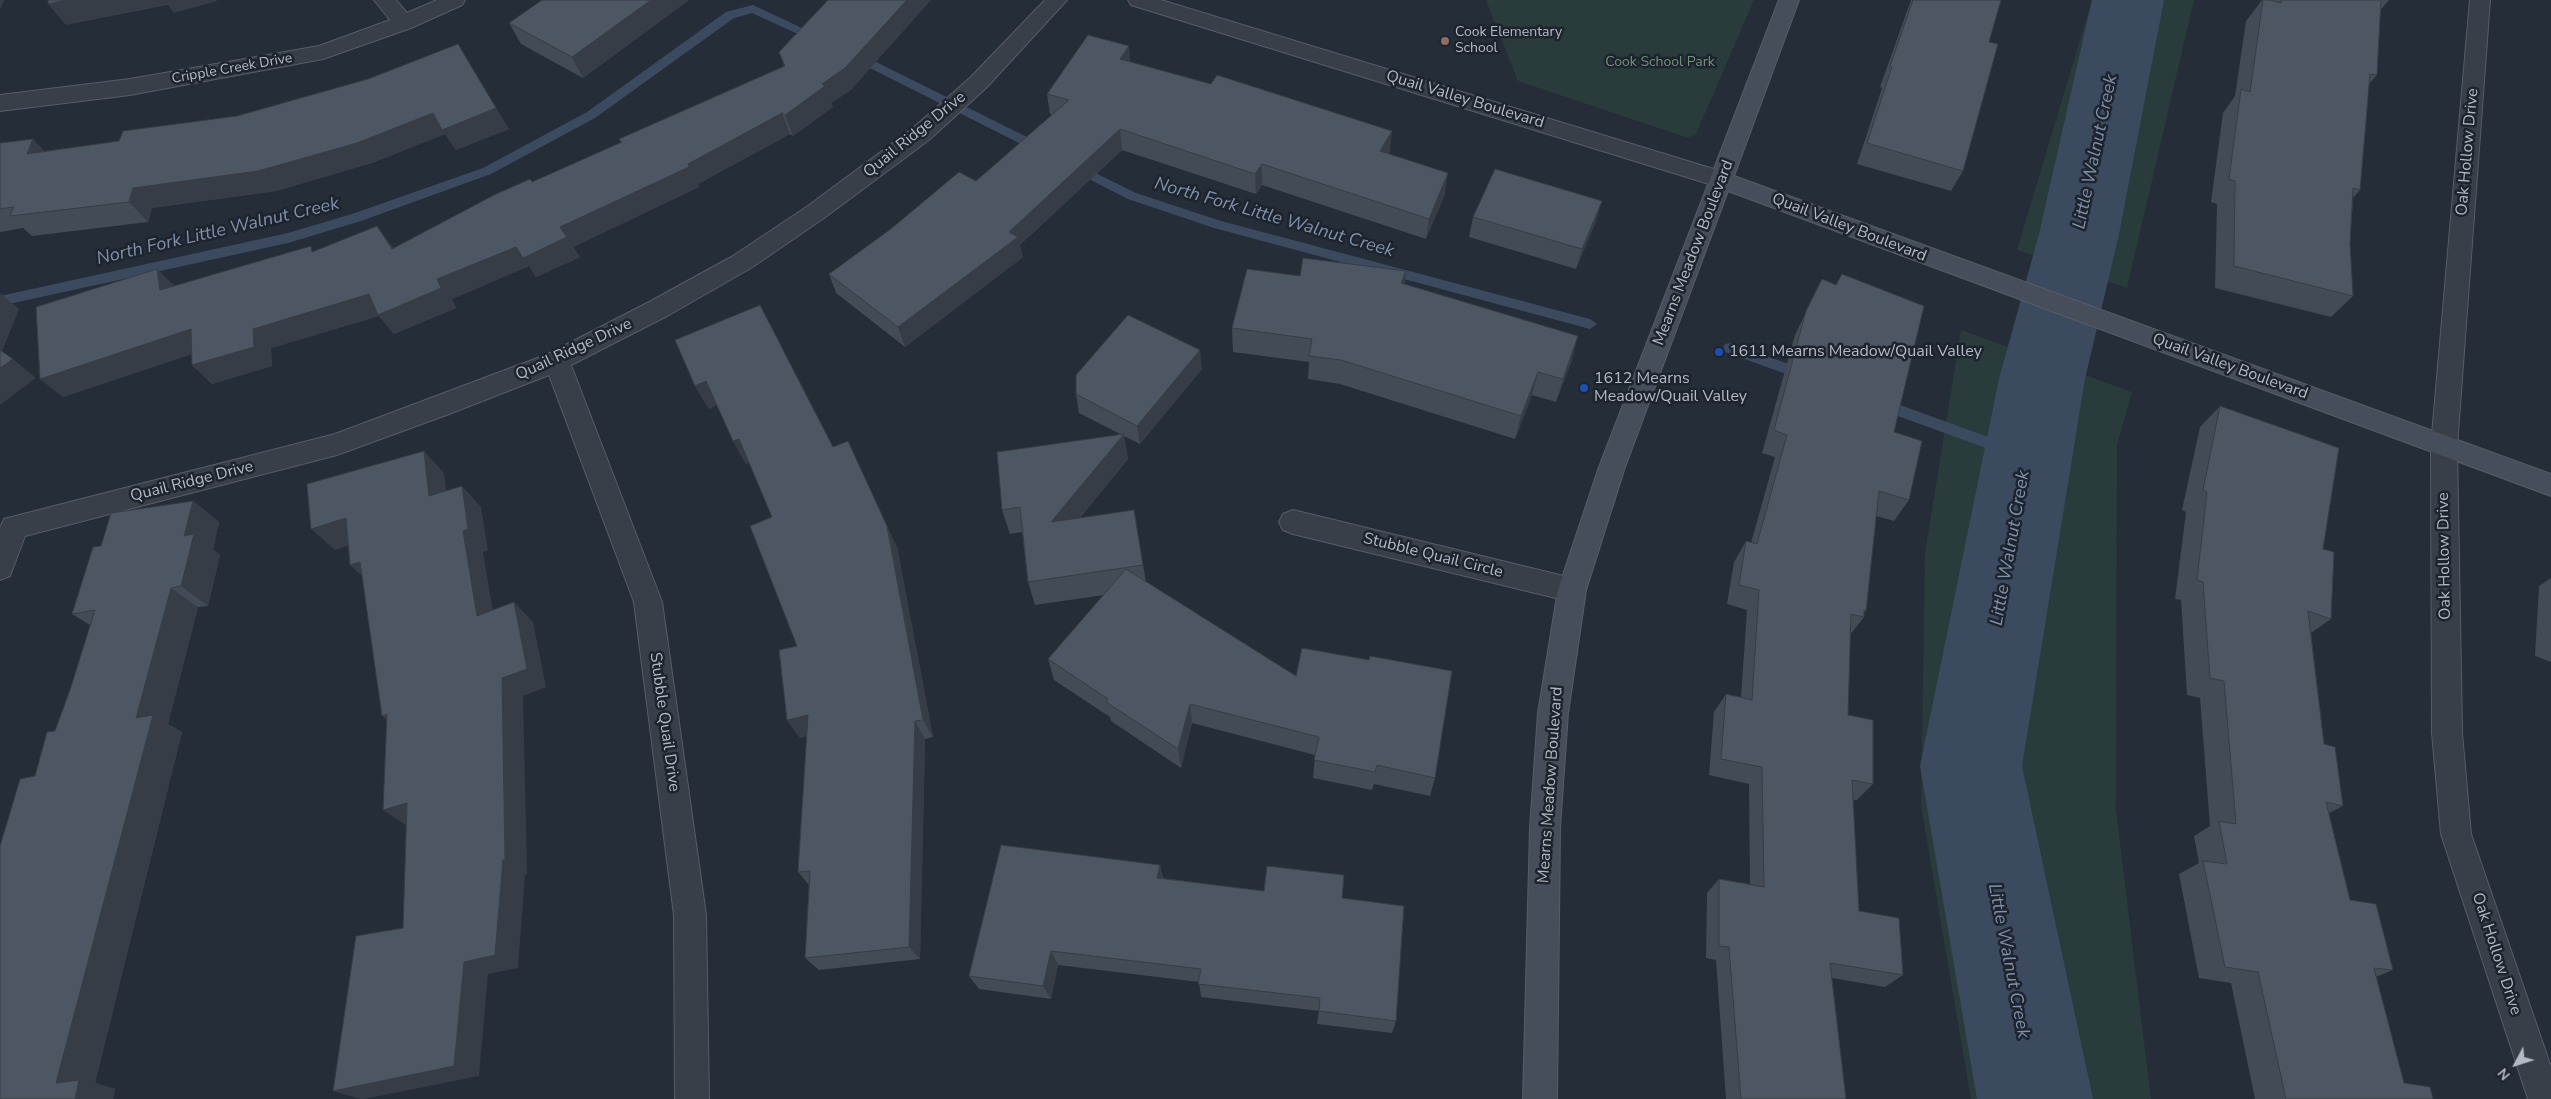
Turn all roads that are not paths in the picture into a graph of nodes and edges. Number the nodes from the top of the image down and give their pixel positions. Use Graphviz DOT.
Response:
graph roads {
  1 [pos="384,0"];
  2 [pos="455,0"];
  3 [pos="1057,0"];
  4 [pos="1138,0"];
  5 [pos="1789,0"];
  6 [pos="2480,0"];
  7 [pos="404,24"];
  8 [pos="0,103"];
  9 [pos="1722,180"];
  10 [pos="558,361"];
  11 [pos="2444,446"];
  12 [pos="2551,485"];
  13 [pos="1293,522"];
  14 [pos="0,568"];
  15 [pos="1572,590"];
  16 [pos="692,1099"];
  17 [pos="1540,1099"];
  18 [pos="2544,1099"];
  1 -- 7 [label="street"];
  2 -- 7 [label="street, Cripple Creek Drive"];
  3 -- 10 [label="street, Quail Ridge Drive"];
  4 -- 9 [label="street, Quail Valley Boulevard"];
  5 -- 9 [label="street, Mearns Meadow Boulevard"];
  6 -- 11 [label="street, Oak Hollow Drive"];
  7 -- 8 [label="street, Cripple Creek Drive"];
  9 -- 11 [label="street, Quail Valley Boulevard"];
  9 -- 15 [label="street, Mearns Meadow Boulevard"];
  10 -- 14 [label="street, Quail Ridge Drive"];
  10 -- 16 [label="street, Stubble Quail Drive"];
  11 -- 12 [label="street, Quail Valley Boulevard"];
  11 -- 18 [label="street, Oak Hollow Drive"];
  13 -- 15 [label="street, Stubble Quail Circle"];
  15 -- 17 [label="street, Mearns Meadow Boulevard"];
}
